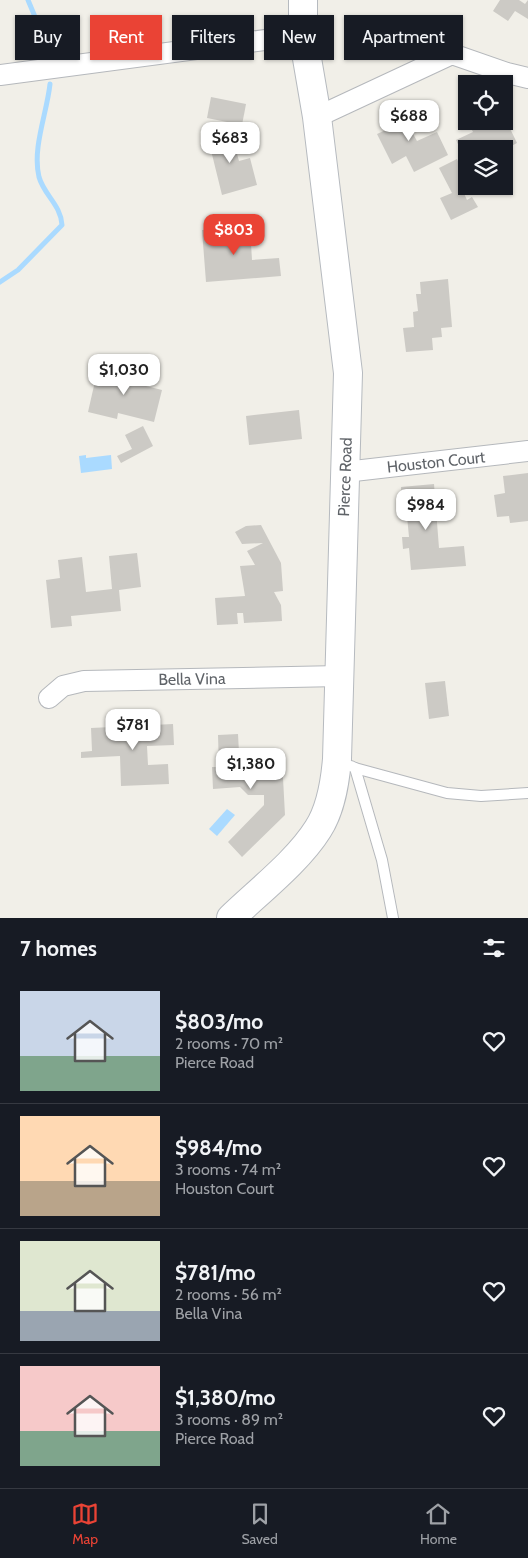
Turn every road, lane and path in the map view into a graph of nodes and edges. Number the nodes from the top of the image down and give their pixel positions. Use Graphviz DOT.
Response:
graph roads {
  1 [pos="303,0"];
  2 [pos="303,15"];
  3 [pos="264,40"];
  4 [pos="308,60"];
  5 [pos="0,75"];
  6 [pos="528,78"];
  7 [pos="318,117"];
  8 [pos="528,451"];
  9 [pos="345,472"];
  10 [pos="340,676"];
  11 [pos="49,698"];
  12 [pos="346,764"];
  13 [pos="528,793"];
  14 [pos="231,918"];
  15 [pos="393,918"];
  1 -- 2 [label="street, Pierce Road"];
  3 -- 5 [label="street"];
  4 -- 7 [label="street, Pierce Road"];
  6 -- 7 [label="street"];
  7 -- 9 [label="street, Pierce Road"];
  8 -- 9 [label="street, Houston Court"];
  9 -- 10 [label="street, Pierce Road"];
  10 -- 11 [label="street, Bella Vina"];
  10 -- 12 [label="street, Pierce Road"];
  12 -- 13 [label="lane"];
  12 -- 14 [label="street, Pierce Road"];
  12 -- 15 [label="lane"];
}
